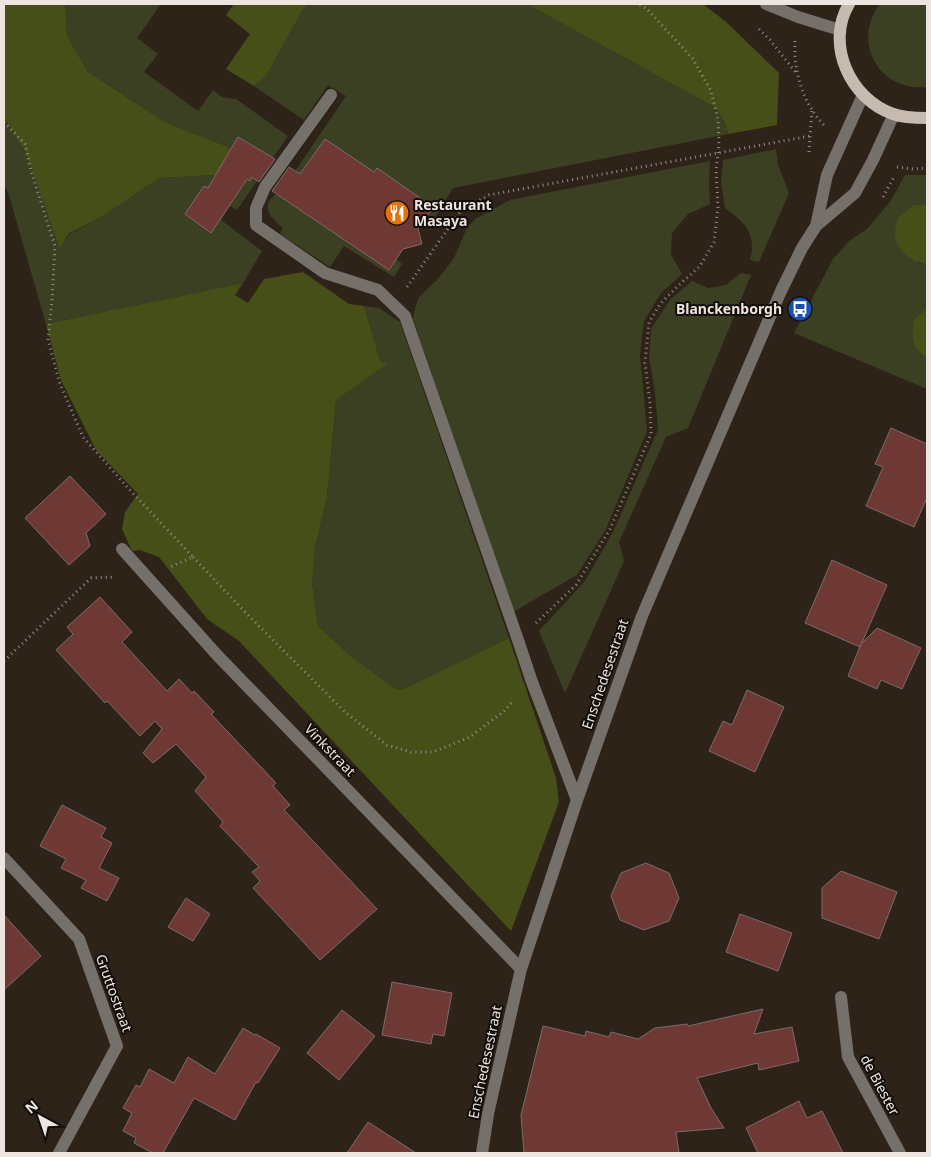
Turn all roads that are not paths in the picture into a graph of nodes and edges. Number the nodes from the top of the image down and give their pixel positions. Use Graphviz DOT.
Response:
graph roads {
  1 [pos="766,4"];
  2 [pos="848,4"];
  3 [pos="840,30"];
  4 [pos="331,95"];
  5 [pos="864,95"];
  6 [pos="894,114"];
  7 [pos="927,118"];
  8 [pos="816,226"];
  9 [pos="122,549"];
  10 [pos="577,800"];
  11 [pos="4,858"];
  12 [pos="521,970"];
  13 [pos="841,997"];
  14 [pos="58,1153"];
  15 [pos="482,1153"];
  16 [pos="900,1153"];
  1 -- 3 [label="street"];
  2 -- 3 [label="main road"];
  3 -- 5 [label="main road"];
  4 -- 10 [label="street"];
  5 -- 6 [label="main road"];
  5 -- 8 [label="street, Enschedesestraat"];
  6 -- 7 [label="main road"];
  6 -- 8 [label="street, Enschedesestraat"];
  8 -- 10 [label="street, Enschedesestraat"];
  9 -- 12 [label="street, Vinkstraat"];
  10 -- 12 [label="street, Enschedesestraat"];
  11 -- 14 [label="street, Gruttostraat"];
  12 -- 15 [label="street, Enschedesestraat"];
  13 -- 16 [label="street, de Biester"];
}
